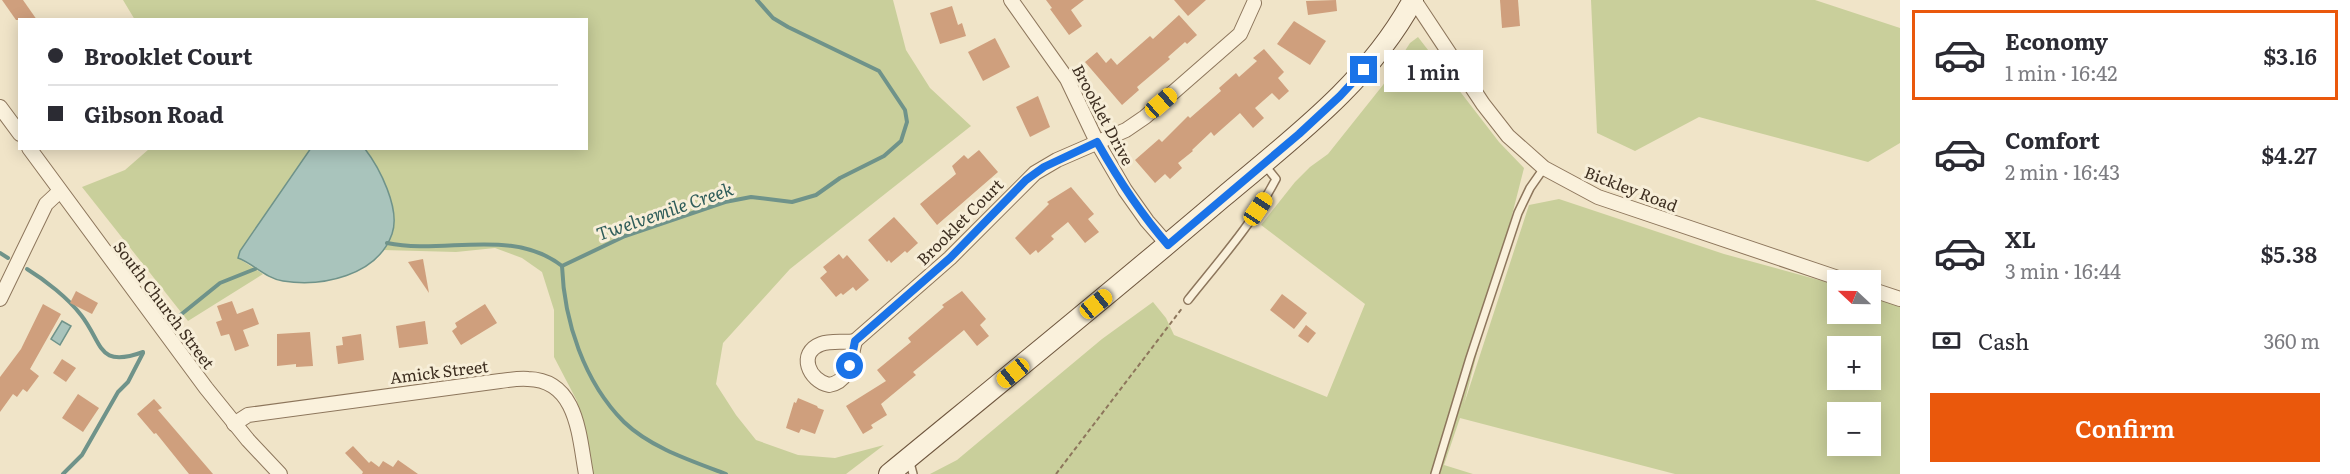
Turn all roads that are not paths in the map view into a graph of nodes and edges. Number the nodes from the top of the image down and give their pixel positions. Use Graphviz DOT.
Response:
graph roads {
  1 [pos="1011,0"];
  2 [pos="1414,0"];
  3 [pos="1254,3"];
  4 [pos="0,107"];
  5 [pos="18,131"];
  6 [pos="1097,142"];
  7 [pos="30,150"];
  8 [pos="1264,164"];
  9 [pos="1544,168"];
  10 [pos="60,191"];
  11 [pos="1168,245"];
  12 [pos="1827,274"];
  13 [pos="1881,293"];
  14 [pos="0,299"];
  15 [pos="1900,299"];
  16 [pos="1188,300"];
  17 [pos="855,341"];
  18 [pos="234,424"];
  19 [pos="911,466"];
  20 [pos="280,474"];
  21 [pos="586,474"];
  22 [pos="889,474"];
  23 [pos="1436,474"];
  1 -- 6 [label="street, Brooklet Drive"];
  2 -- 8 [label="street"];
  2 -- 9 [label="street, Bickley Road"];
  3 -- 6 [label="street, Brooklet Court"];
  4 -- 5 [label="street"];
  6 -- 11 [label="street, Brooklet Drive"];
  6 -- 17 [label="street, Brooklet Court"];
  7 -- 10 [label="street, South Church Street"];
  8 -- 11 [label="street"];
  8 -- 16 [label="lane"];
  9 -- 12 [label="street, Bickley Road"];
  9 -- 23 [label="lane"];
  10 -- 14 [label="street"];
  10 -- 18 [label="street, South Church Street"];
  11 -- 19 [label="street"];
  13 -- 15 [label="street"];
  18 -- 20 [label="street, South Church Street"];
  18 -- 21 [label="street, Amick Street"];
  19 -- 22 [label="street"];
}
